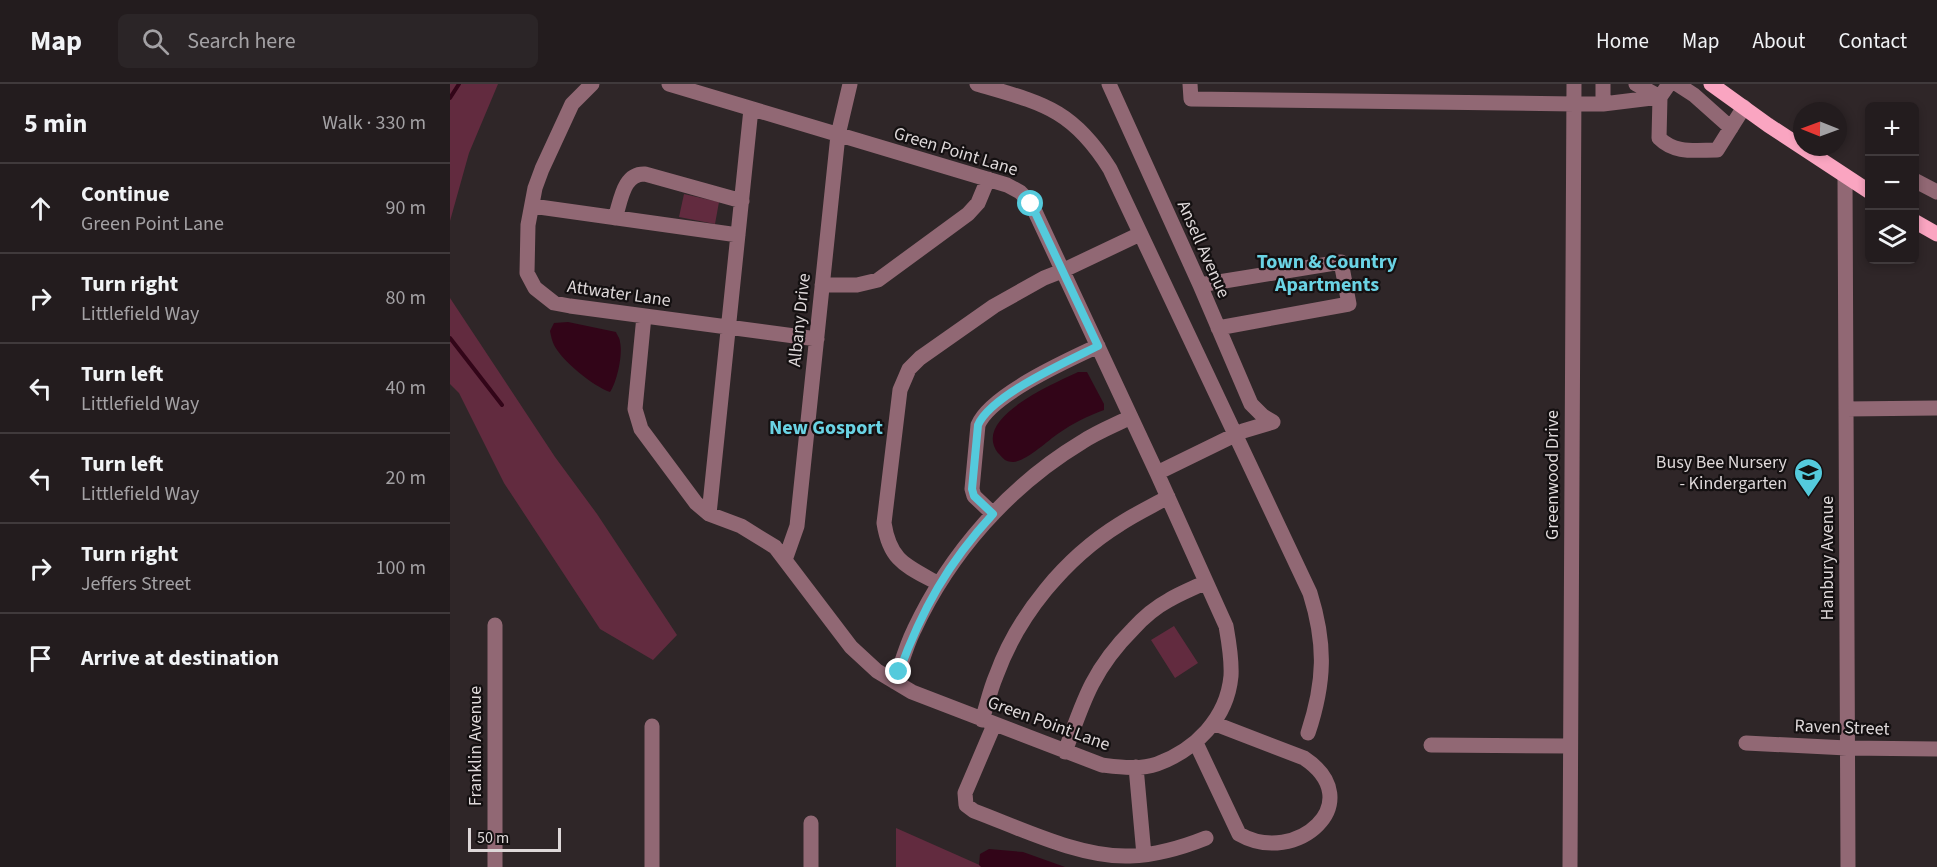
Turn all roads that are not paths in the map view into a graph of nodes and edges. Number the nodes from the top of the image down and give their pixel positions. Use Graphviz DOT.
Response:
graph roads {
  1 [pos="592,84"];
  2 [pos="669,84"];
  3 [pos="850,84"];
  4 [pos="977,84"];
  5 [pos="1109,84"];
  6 [pos="1190,84"];
  7 [pos="1574,84"];
  8 [pos="1603,84"];
  9 [pos="1636,84"];
  10 [pos="1669,84"];
  11 [pos="1677,84"];
  12 [pos="1712,84"];
  13 [pos="1660,97"];
  14 [pos="1701,102"];
  15 [pos="1574,104"];
  16 [pos="1603,104"];
  17 [pos="1744,107"];
  18 [pos="751,109"];
  19 [pos="1731,128"];
  20 [pos="838,135"];
  21 [pos="1845,177"];
  22 [pos="988,179"];
  23 [pos="1919,183"];
  24 [pos="1865,190"];
  25 [pos="1937,192"];
  26 [pos="742,201"];
  27 [pos="532,206"];
  28 [pos="615,218"];
  29 [pos="1919,224"];
  30 [pos="1140,234"];
  31 [pos="1937,234"];
  32 [pos="738,235"];
  33 [pos="1062,271"];
  34 [pos="822,285"];
  35 [pos="1200,285"];
  36 [pos="644,316"];
  37 [pos="728,327"];
  38 [pos="1218,328"];
  39 [pos="817,339"];
  40 [pos="1098,346"];
  41 [pos="1937,408"];
  42 [pos="1846,409"];
  43 [pos="1131,417"];
  44 [pos="1239,433"];
  45 [pos="1157,472"];
  46 [pos="1168,497"];
  47 [pos="709,514"];
  48 [pos="993,514"];
  49 [pos="785,560"];
  50 [pos="1206,582"];
  51 [pos="939,584"];
  52 [pos="495,625"];
  53 [pos="895,682"];
  54 [pos="988,722"];
  55 [pos="1213,723"];
  56 [pos="652,726"];
  57 [pos="1308,733"];
  58 [pos="1196,743"];
  59 [pos="1746,743"];
  60 [pos="1431,745"];
  61 [pos="1570,746"];
  62 [pos="1847,748"];
  63 [pos="1937,749"];
  64 [pos="1065,752"];
  65 [pos="1136,767"];
  66 [pos="811,823"];
  67 [pos="1206,838"];
  68 [pos="1144,855"];
  69 [pos="495,867"];
  70 [pos="652,867"];
  71 [pos="811,867"];
  72 [pos="1570,867"];
  73 [pos="1848,867"];
  1 -- 27 [label="street, Attwater Lane"];
  2 -- 18 [label="street"];
  3 -- 20 [label="street, Albany Drive"];
  4 -- 30 [label="street"];
  5 -- 35 [label="street, Ansell Avenue"];
  6 -- 15 [label="street"];
  7 -- 15 [label="street, Greenwood Drive"];
  8 -- 16 [label="street"];
  9 -- 13 [label="street"];
  10 -- 13 [label="street"];
  11 -- 14 [label="street"];
  12 -- 14 [label="street"];
  12 -- 17 [label="main road"];
  13 -- 16 [label="street"];
  13 -- 19 [label="street"];
  14 -- 19 [label="street"];
  15 -- 16 [label="street"];
  15 -- 61 [label="street, Greenwood Drive"];
  17 -- 19 [label="street"];
  17 -- 21 [label="main road"];
  18 -- 20 [label="street"];
  18 -- 26 [label="street"];
  20 -- 22 [label="street, Green Point Lane"];
  20 -- 34 [label="street, Albany Drive"];
  21 -- 24 [label="main road"];
  21 -- 42 [label="street, Hanbury Avenue"];
  22 -- 33 [label="street, Green Point Lane"];
  22 -- 34 [label="street"];
  23 -- 25 [label="street"];
  26 -- 28 [label="street"];
  26 -- 32 [label="street"];
  27 -- 28 [label="street"];
  27 -- 36 [label="street, Attwater Lane"];
  28 -- 32 [label="street"];
  29 -- 31 [label="main road"];
  30 -- 33 [label="street"];
  30 -- 44 [label="street"];
  32 -- 37 [label="street"];
  33 -- 40 [label="street, Green Point Lane"];
  33 -- 51 [label="street"];
  34 -- 39 [label="street, Albany Drive"];
  35 -- 38 [label="street, Ansell Avenue"];
  35 -- 38 [label="street"];
  36 -- 37 [label="street, Attwater Lane"];
  36 -- 47 [label="street, Green Point Lane"];
  37 -- 39 [label="street, Attwater Lane"];
  37 -- 47 [label="street"];
  38 -- 44 [label="street, Ansell Avenue"];
  39 -- 49 [label="street, Albany Drive"];
  40 -- 43 [label="street, Green Point Lane"];
  40 -- 48 [label="street"];
  41 -- 42 [label="street"];
  42 -- 62 [label="street, Hanbury Avenue"];
  43 -- 45 [label="street, Green Point Lane"];
  43 -- 48 [label="street"];
  44 -- 45 [label="street"];
  44 -- 57 [label="street"];
  45 -- 46 [label="street, Green Point Lane"];
  46 -- 50 [label="street, Green Point Lane"];
  46 -- 54 [label="street"];
  47 -- 49 [label="street, Green Point Lane"];
  48 -- 51 [label="street"];
  49 -- 53 [label="street, Green Point Lane"];
  50 -- 55 [label="street, Green Point Lane"];
  50 -- 64 [label="street"];
  51 -- 53 [label="street"];
  52 -- 69 [label="street, Franklin Avenue"];
  53 -- 54 [label="street, Green Point Lane"];
  54 -- 64 [label="street, Green Point Lane"];
  54 -- 68 [label="street"];
  55 -- 58 [label="street, Green Point Lane"];
  55 -- 58 [label="street"];
  56 -- 70 [label="street"];
  58 -- 65 [label="street, Green Point Lane"];
  59 -- 62 [label="street, Raven Street"];
  60 -- 61 [label="street"];
  61 -- 72 [label="street, Greenwood Drive"];
  62 -- 63 [label="street, Raven Street"];
  62 -- 73 [label="street, Hanbury Avenue"];
  64 -- 65 [label="street, Green Point Lane"];
  65 -- 68 [label="street"];
  66 -- 71 [label="street"];
  67 -- 68 [label="street"];
}
